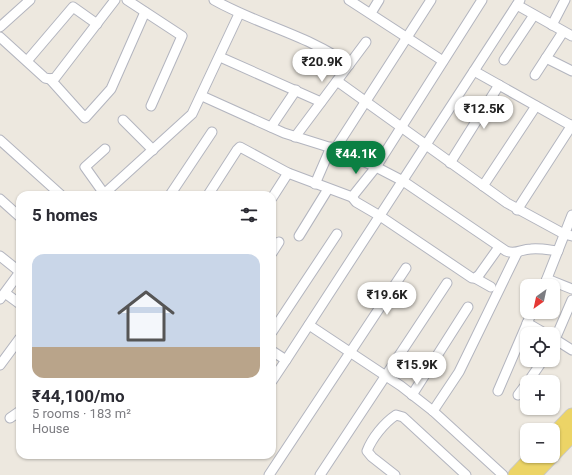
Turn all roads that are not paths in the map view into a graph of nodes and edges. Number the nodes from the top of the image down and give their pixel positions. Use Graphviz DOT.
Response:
graph roads {
  1 [pos="30,0"];
  2 [pos="115,0"];
  3 [pos="127,0"];
  4 [pos="214,0"];
  5 [pos="349,0"];
  6 [pos="379,0"];
  7 [pos="431,0"];
  8 [pos="482,0"];
  9 [pos="565,0"];
  10 [pos="519,3"];
  11 [pos="229,4"];
  12 [pos="145,12"];
  13 [pos="370,13"];
  14 [pos="239,14"];
  15 [pos="534,15"];
  16 [pos="97,24"];
  17 [pos="0,26"];
  18 [pos="552,26"];
  19 [pos="563,32"];
  20 [pos="572,36"];
  21 [pos="0,37"];
  22 [pos="407,37"];
  23 [pos="366,42"];
  24 [pos="220,57"];
  25 [pos="546,58"];
  26 [pos="504,60"];
  27 [pos="27,61"];
  28 [pos="443,61"];
  29 [pos="349,66"];
  30 [pos="474,71"];
  31 [pos="572,71"];
  32 [pos="536,75"];
  33 [pos="50,79"];
  34 [pos="337,81"];
  35 [pos="499,86"];
  36 [pos="296,90"];
  37 [pos="202,96"];
  38 [pos="321,102"];
  39 [pos="364,102"];
  40 [pos="151,106"];
  41 [pos="536,106"];
  42 [pos="123,120"];
  43 [pos="572,126"];
  44 [pos="271,127"];
  45 [pos="401,128"];
  46 [pos="212,132"];
  47 [pos="295,137"];
  48 [pos="0,140"];
  49 [pos="426,146"];
  50 [pos="333,148"];
  51 [pos="105,149"];
  52 [pos="153,150"];
  53 [pos="450,163"];
  54 [pos="376,167"];
  55 [pos="288,173"];
  56 [pos="403,181"];
  57 [pos="315,184"];
  58 [pos="483,186"];
  59 [pos="328,189"];
  60 [pos="57,191"];
  61 [pos="102,191"];
  62 [pos="107,191"];
  63 [pos="173,191"];
  64 [pos="211,191"];
  65 [pos="276,192"];
  66 [pos="352,197"];
  67 [pos="0,199"];
  68 [pos="517,210"];
  69 [pos="16,213"];
  70 [pos="572,214"];
  71 [pos="380,216"];
  72 [pos="337,234"];
  73 [pos="568,235"];
  74 [pos="298,236"];
  75 [pos="279,242"];
  76 [pos="276,247"];
  77 [pos="499,247"];
  78 [pos="558,252"];
  79 [pos="517,253"];
  80 [pos="0,256"];
  81 [pos="406,268"];
  82 [pos="16,269"];
  83 [pos="16,277"];
  84 [pos="475,278"];
  85 [pos="547,279"];
  86 [pos="447,284"];
  87 [pos="560,286"];
  88 [pos="491,287"];
  89 [pos="572,288"];
  90 [pos="2,296"];
  91 [pos="572,300"];
  92 [pos="16,302"];
  93 [pos="468,307"];
  94 [pos="529,319"];
  95 [pos="527,323"];
  96 [pos="310,325"];
  97 [pos="276,326"];
  98 [pos="534,327"];
  99 [pos="560,327"];
  100 [pos="16,343"];
  101 [pos="560,344"];
  102 [pos="572,350"];
  103 [pos="350,352"];
  104 [pos="276,354"];
  105 [pos="286,360"];
  106 [pos="0,364"];
  107 [pos="276,375"];
  108 [pos="386,376"];
  109 [pos="498,391"];
  110 [pos="520,392"];
  111 [pos="412,395"];
  112 [pos="518,395"];
  113 [pos="433,411"];
  114 [pos="16,414"];
  115 [pos="572,416"];
  116 [pos="10,418"];
  117 [pos="560,429"];
  118 [pos="571,435"];
  119 [pos="560,447"];
  120 [pos="527,463"];
  121 [pos="544,463"];
  122 [pos="269,475"];
  123 [pos="320,475"];
  124 [pos="395,475"];
  125 [pos="466,475"];
  126 [pos="503,475"];
  127 [pos="516,475"];
  128 [pos="533,475"];
  1 -- 17 [label="street"];
  2 -- 16 [label="street"];
  3 -- 12 [label="street"];
  4 -- 11 [label="street"];
  5 -- 13 [label="street"];
  6 -- 13 [label="street"];
  7 -- 22 [label="street"];
  8 -- 28 [label="street"];
  9 -- 18 [label="street"];
  10 -- 15 [label="street"];
  10 -- 30 [label="street"];
  11 -- 14 [label="street"];
  12 -- 33 [label="street"];
  12 -- 40 [label="street"];
  13 -- 22 [label="street"];
  14 -- 24 [label="street"];
  14 -- 29 [label="street"];
  15 -- 18 [label="street"];
  15 -- 26 [label="street"];
  16 -- 27 [label="street"];
  16 -- 33 [label="street"];
  18 -- 19 [label="street"];
  19 -- 20 [label="street"];
  19 -- 25 [label="street"];
  21 -- 27 [label="street"];
  22 -- 28 [label="street"];
  22 -- 39 [label="street"];
  23 -- 29 [label="street"];
  24 -- 36 [label="street"];
  24 -- 37 [label="street"];
  25 -- 31 [label="street"];
  25 -- 32 [label="street"];
  27 -- 33 [label="street"];
  28 -- 45 [label="street"];
  29 -- 34 [label="street"];
  30 -- 35 [label="street"];
  30 -- 49 [label="street"];
  34 -- 38 [label="street"];
  34 -- 39 [label="street"];
  35 -- 41 [label="street"];
  35 -- 53 [label="street"];
  36 -- 38 [label="street"];
  36 -- 44 [label="street"];
  37 -- 44 [label="street"];
  37 -- 52 [label="street"];
  38 -- 47 [label="street"];
  39 -- 45 [label="street"];
  39 -- 50 [label="street"];
  41 -- 43 [label="street"];
  41 -- 58 [label="street"];
  42 -- 52 [label="street"];
  43 -- 68 [label="street"];
  44 -- 47 [label="street"];
  45 -- 49 [label="street"];
  45 -- 54 [label="street"];
  46 -- 63 [label="street"];
  47 -- 50 [label="street"];
  48 -- 60 [label="street"];
  49 -- 53 [label="street"];
  49 -- 56 [label="street"];
  50 -- 54 [label="street"];
  50 -- 57 [label="street"];
  51 -- 61 [label="street"];
  52 -- 62 [label="street"];
  53 -- 58 [label="street"];
  54 -- 56 [label="street"];
  54 -- 66 [label="street"];
  55 -- 57 [label="street"];
  55 -- 64 [label="street"];
  55 -- 65 [label="street"];
  56 -- 71 [label="street"];
  56 -- 77 [label="street"];
  57 -- 59 [label="street"];
  58 -- 68 [label="street"];
  59 -- 66 [label="street"];
  59 -- 74 [label="street"];
  66 -- 71 [label="street"];
  67 -- 69 [label="street"];
  68 -- 73 [label="street"];
  70 -- 73 [label="street"];
  71 -- 84 [label="street"];
  71 -- 96 [label="street"];
  72 -- 97 [label="street"];
  73 -- 78 [label="street"];
  75 -- 76 [label="street"];
  77 -- 79 [label="street"];
  77 -- 84 [label="street"];
  78 -- 79 [label="street"];
  78 -- 85 [label="street"];
  79 -- 113 [label="street"];
  80 -- 82 [label="street"];
  81 -- 103 [label="street"];
  83 -- 90 [label="street"];
  84 -- 88 [label="street"];
  86 -- 108 [label="street"];
  87 -- 89 [label="street"];
  90 -- 92 [label="street"];
  91 -- 99 [label="street"];
  93 -- 111 [label="street"];
  94 -- 95 [label="street"];
  95 -- 98 [label="street"];
  95 -- 109 [label="street"];
  96 -- 103 [label="street"];
  96 -- 105 [label="street"];
  100 -- 106 [label="street"];
  101 -- 102 [label="street"];
  103 -- 108 [label="street"];
  103 -- 122 [label="street"];
  104 -- 105 [label="street"];
  105 -- 107 [label="street"];
  108 -- 111 [label="street"];
  108 -- 123 [label="street"];
  110 -- 112 [label="street"];
  111 -- 113 [label="street"];
  113 -- 126 [label="street"];
  114 -- 116 [label="street"];
  115 -- 117 [label="main road"];
  118 -- 119 [label="main road"];
  120 -- 127 [label="main road"];
  121 -- 128 [label="main road"];
  124 -- 125 [label="street"];
}
